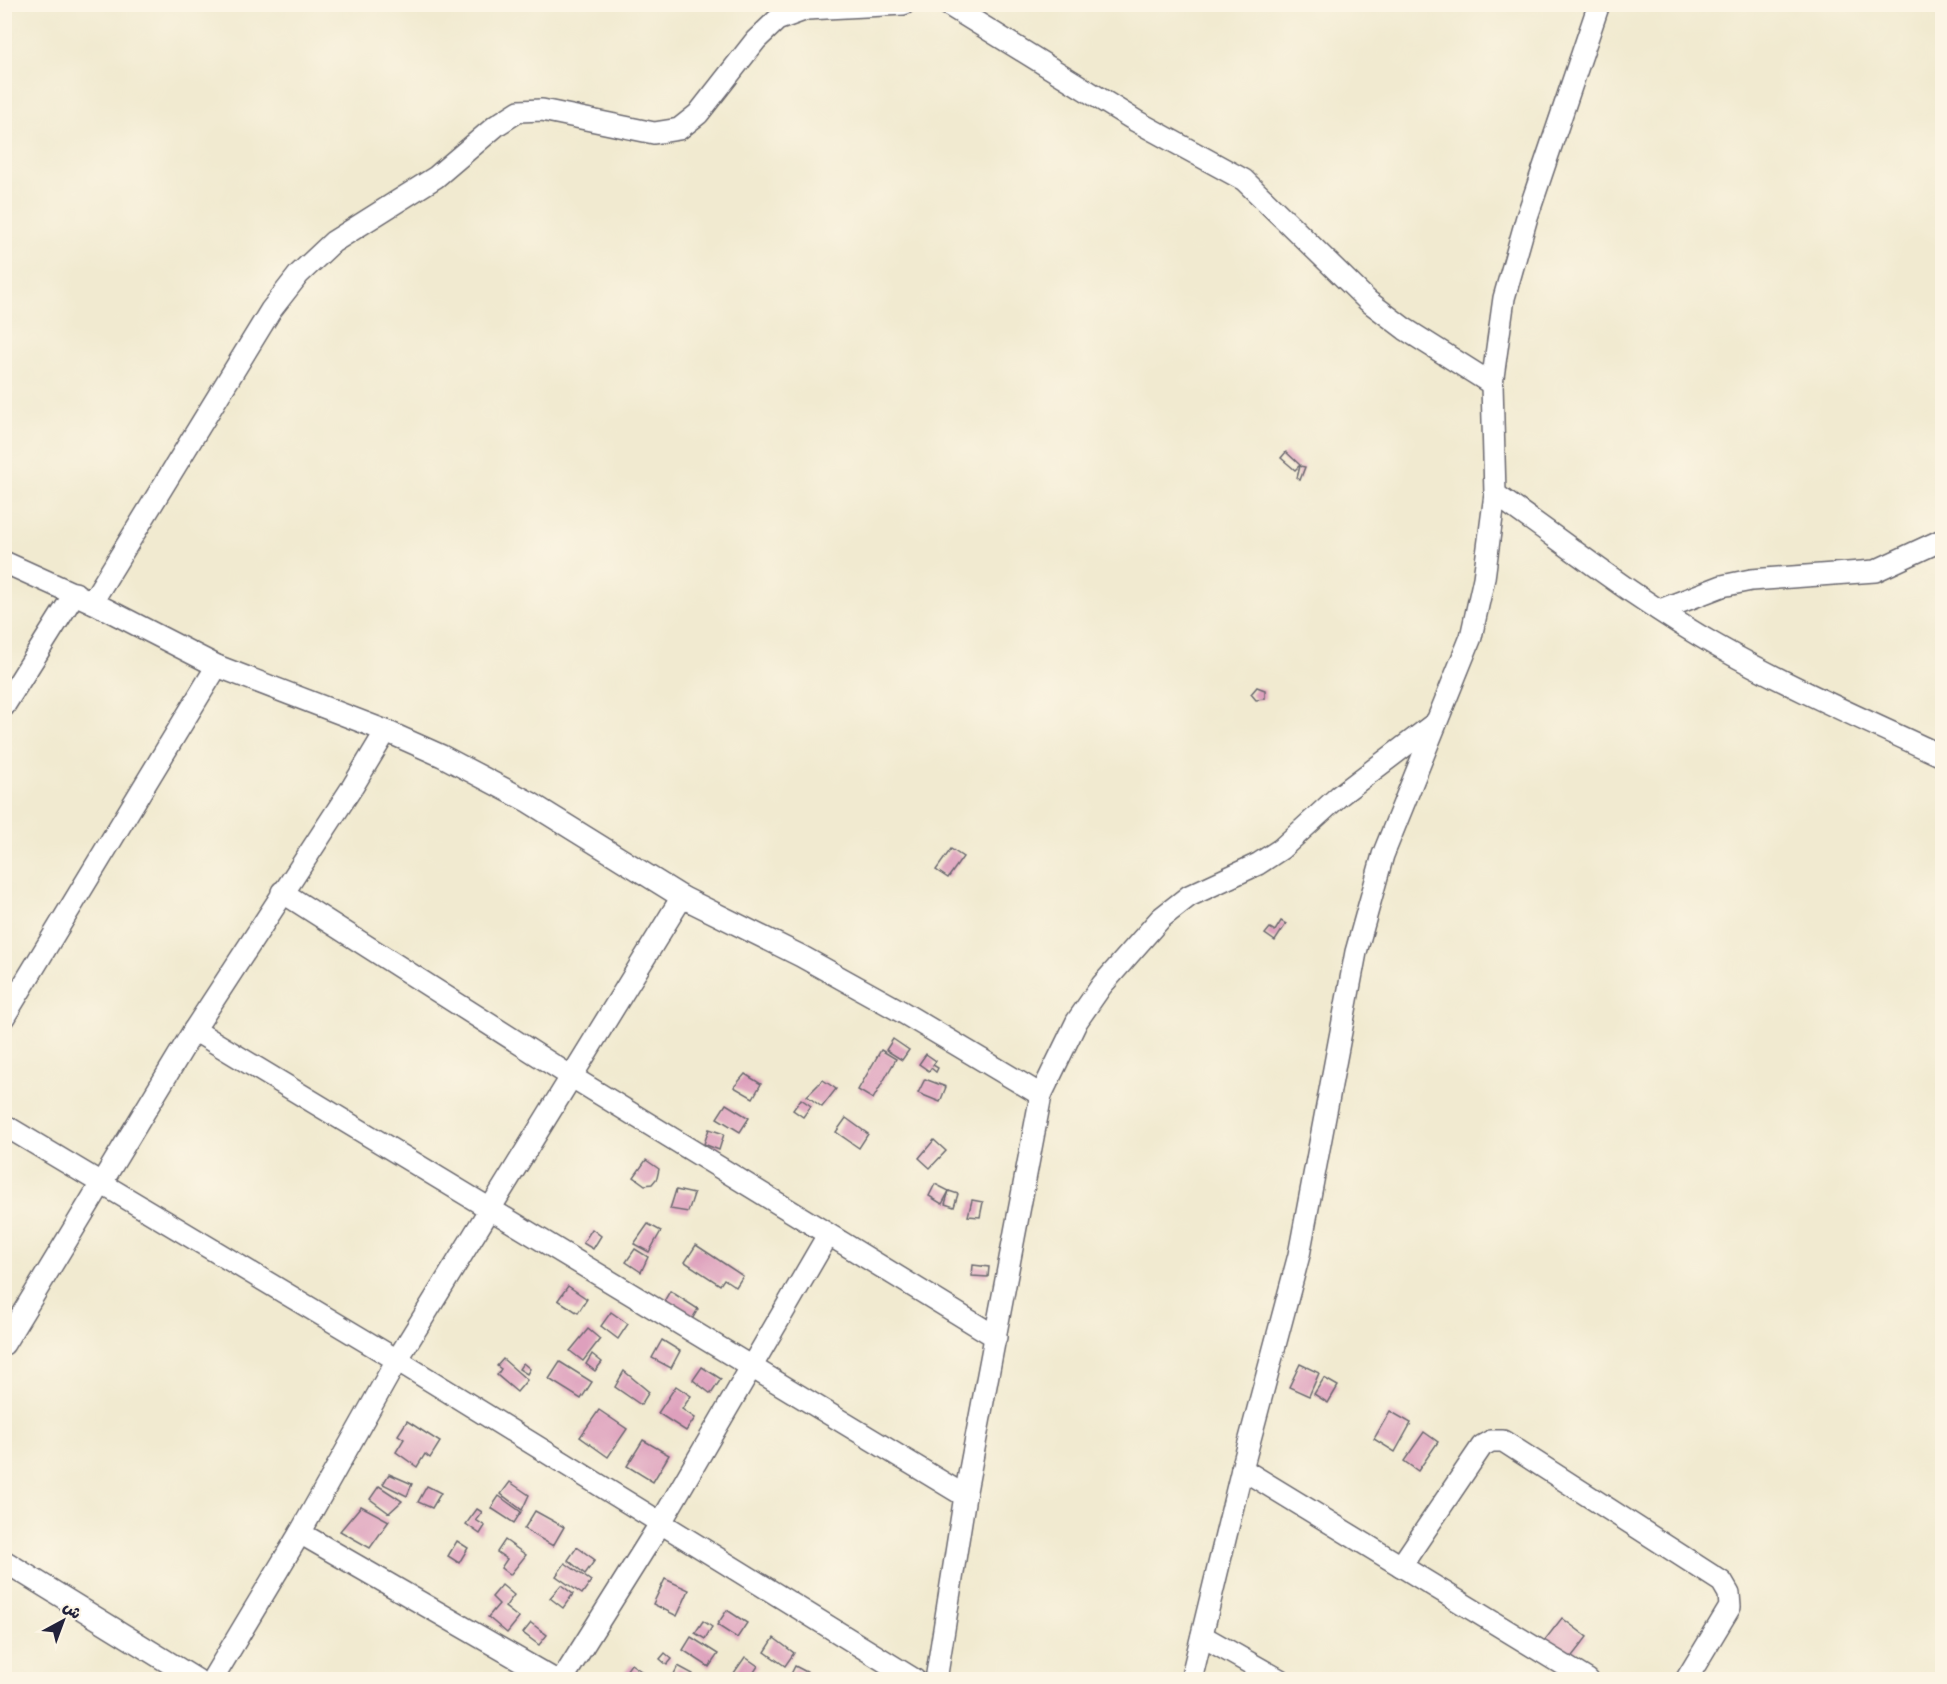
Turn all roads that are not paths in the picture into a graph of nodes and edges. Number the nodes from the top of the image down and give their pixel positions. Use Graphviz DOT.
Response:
graph roads {
  1 [pos="904,4"];
  2 [pos="947,4"];
  3 [pos="1599,4"];
  4 [pos="1492,384"];
  5 [pos="1495,494"];
  6 [pos="1942,540"];
  7 [pos="4,562"];
  8 [pos="84,597"];
  9 [pos="1660,610"];
  10 [pos="217,666"];
  11 [pos="4,706"];
  12 [pos="1435,723"];
  13 [pos="386,731"];
  14 [pos="1942,756"];
  15 [pos="282,892"];
  16 [pos="682,897"];
  17 [pos="4,1017"];
  18 [pos="194,1030"];
  19 [pos="572,1077"];
  20 [pos="1041,1095"];
  21 [pos="4,1125"];
  22 [pos="100,1184"];
  23 [pos="489,1210"];
  24 [pos="828,1236"];
  25 [pos="996,1337"];
  26 [pos="4,1344"];
  27 [pos="397,1360"];
  28 [pos="751,1367"];
  29 [pos="1242,1469"];
  30 [pos="964,1496"];
  31 [pos="660,1524"];
  32 [pos="300,1533"];
  33 [pos="4,1561"];
  34 [pos="1401,1566"];
  35 [pos="1202,1636"];
  36 [pos="197,1680"];
  37 [pos="212,1680"];
  38 [pos="555,1680"];
  39 [pos="562,1680"];
  40 [pos="915,1680"];
  41 [pos="936,1680"];
  42 [pos="1191,1680"];
  43 [pos="1280,1680"];
  44 [pos="1588,1680"];
  45 [pos="1686,1680"];
  1 -- 8 [label="street"];
  2 -- 4 [label="street"];
  3 -- 4 [label="street"];
  4 -- 5 [label="street"];
  5 -- 9 [label="street"];
  5 -- 12 [label="street"];
  6 -- 9 [label="street"];
  7 -- 8 [label="street"];
  8 -- 10 [label="street"];
  8 -- 11 [label="street"];
  9 -- 14 [label="street"];
  10 -- 13 [label="street"];
  10 -- 17 [label="street"];
  12 -- 20 [label="street"];
  12 -- 29 [label="street"];
  13 -- 15 [label="street"];
  13 -- 16 [label="street"];
  15 -- 18 [label="street"];
  15 -- 19 [label="street"];
  16 -- 19 [label="street"];
  16 -- 20 [label="street"];
  18 -- 22 [label="street"];
  18 -- 23 [label="street"];
  19 -- 23 [label="street"];
  19 -- 24 [label="street"];
  20 -- 25 [label="street"];
  21 -- 22 [label="street"];
  22 -- 26 [label="street"];
  22 -- 27 [label="street"];
  23 -- 27 [label="street"];
  23 -- 28 [label="street"];
  24 -- 25 [label="street"];
  24 -- 28 [label="street"];
  25 -- 30 [label="street"];
  27 -- 31 [label="street"];
  27 -- 32 [label="street"];
  28 -- 30 [label="street"];
  28 -- 31 [label="street"];
  29 -- 34 [label="street"];
  29 -- 35 [label="street"];
  30 -- 41 [label="street"];
  31 -- 39 [label="street"];
  31 -- 40 [label="street"];
  32 -- 37 [label="street"];
  32 -- 38 [label="street"];
  33 -- 36 [label="street"];
  34 -- 44 [label="street"];
  34 -- 45 [label="street"];
  35 -- 42 [label="street"];
  35 -- 43 [label="street"];
}
